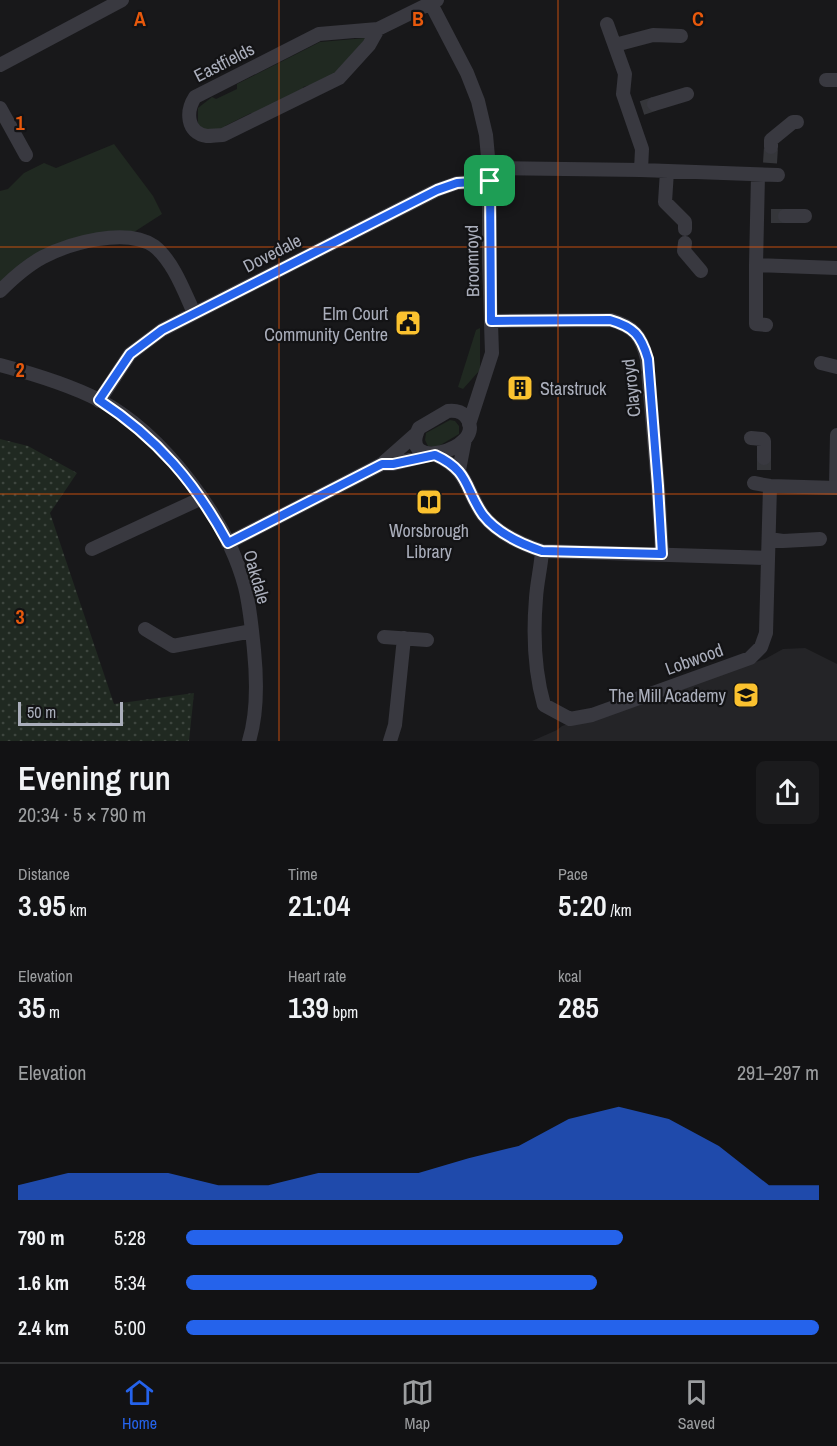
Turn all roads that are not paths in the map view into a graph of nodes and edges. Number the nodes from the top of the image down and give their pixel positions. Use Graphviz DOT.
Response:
graph roads {
  1 [pos="122,0"];
  2 [pos="432,1"];
  3 [pos="607,24"];
  4 [pos="378,29"];
  5 [pos="681,36"];
  6 [pos="615,45"];
  7 [pos="0,65"];
  8 [pos="687,94"];
  9 [pos="0,108"];
  10 [pos="642,108"];
  11 [pos="797,122"];
  12 [pos="771,147"];
  13 [pos="26,155"];
  14 [pos="641,170"];
  15 [pos="667,171"];
  16 [pos="489,174"];
  17 [pos="757,216"];
  18 [pos="805,216"];
  19 [pos="685,229"];
  20 [pos="685,243"];
  21 [pos="756,265"];
  22 [pos="837,268"];
  23 [pos="701,271"];
  24 [pos="0,291"];
  25 [pos="194,313"];
  26 [pos="491,321"];
  27 [pos="766,325"];
  28 [pos="821,363"];
  29 [pos="0,365"];
  30 [pos="837,367"];
  31 [pos="480,388"];
  32 [pos="99,400"];
  33 [pos="454,411"];
  34 [pos="469,424"];
  35 [pos="417,433"];
  36 [pos="837,435"];
  37 [pos="751,438"];
  38 [pos="465,439"];
  39 [pos="433,455"];
  40 [pos="382,464"];
  41 [pos="459,470"];
  42 [pos="763,476"];
  43 [pos="836,488"];
  44 [pos="202,498"];
  45 [pos="769,539"];
  46 [pos="820,539"];
  47 [pos="228,543"];
  48 [pos="92,549"];
  49 [pos="542,551"];
  50 [pos="662,554"];
  51 [pos="768,558"];
  52 [pos="145,629"];
  53 [pos="252,631"];
  54 [pos="384,637"];
  55 [pos="404,638"];
  56 [pos="427,640"];
  57 [pos="249,741"];
  58 [pos="390,741"];
  1 -- 7 [label="street"];
  2 -- 4 [label="street, Eastfields"];
  2 -- 16 [label="street, Broomroyd"];
  3 -- 6 [label="street"];
  4 -- 4 [label="street, Eastfields"];
  5 -- 6 [label="street"];
  6 -- 10 [label="street"];
  8 -- 10 [label="street"];
  9 -- 13 [label="street"];
  10 -- 14 [label="street"];
  11 -- 12 [label="street"];
  14 -- 15 [label="street, Dovedale"];
  14 -- 16 [label="street, Dovedale"];
  15 -- 17 [label="street, Dovedale"];
  15 -- 19 [label="street"];
  16 -- 25 [label="street, Dovedale"];
  16 -- 26 [label="street, Broomroyd"];
  17 -- 18 [label="street"];
  17 -- 21 [label="street"];
  20 -- 23 [label="street"];
  21 -- 22 [label="street"];
  21 -- 27 [label="street"];
  24 -- 25 [label="street"];
  25 -- 32 [label="street, Dovedale"];
  26 -- 31 [label="street, Broomroyd"];
  26 -- 50 [label="street, Clayroyd"];
  28 -- 30 [label="street"];
  29 -- 32 [label="street, Oakdale"];
  31 -- 33 [label="street, Broomroyd"];
  31 -- 34 [label="street, Broomroyd"];
  32 -- 44 [label="street, Oakdale"];
  33 -- 34 [label="street"];
  33 -- 35 [label="street"];
  34 -- 38 [label="street"];
  35 -- 39 [label="street"];
  35 -- 40 [label="street"];
  36 -- 43 [label="street"];
  37 -- 42 [label="street"];
  38 -- 39 [label="street"];
  38 -- 41 [label="street"];
  39 -- 40 [label="street"];
  39 -- 41 [label="street"];
  40 -- 47 [label="street"];
  41 -- 49 [label="street"];
  42 -- 43 [label="street"];
  42 -- 45 [label="street, Lobwood"];
  44 -- 47 [label="street, Oakdale"];
  44 -- 48 [label="street"];
  45 -- 46 [label="street"];
  45 -- 51 [label="street, Lobwood"];
  47 -- 53 [label="street, Oakdale"];
  49 -- 50 [label="street"];
  49 -- 51 [label="street, Lobwood"];
  50 -- 51 [label="street"];
  52 -- 53 [label="street"];
  53 -- 57 [label="street, Oakdale"];
  54 -- 55 [label="street"];
  55 -- 56 [label="street"];
  55 -- 58 [label="street"];
}
